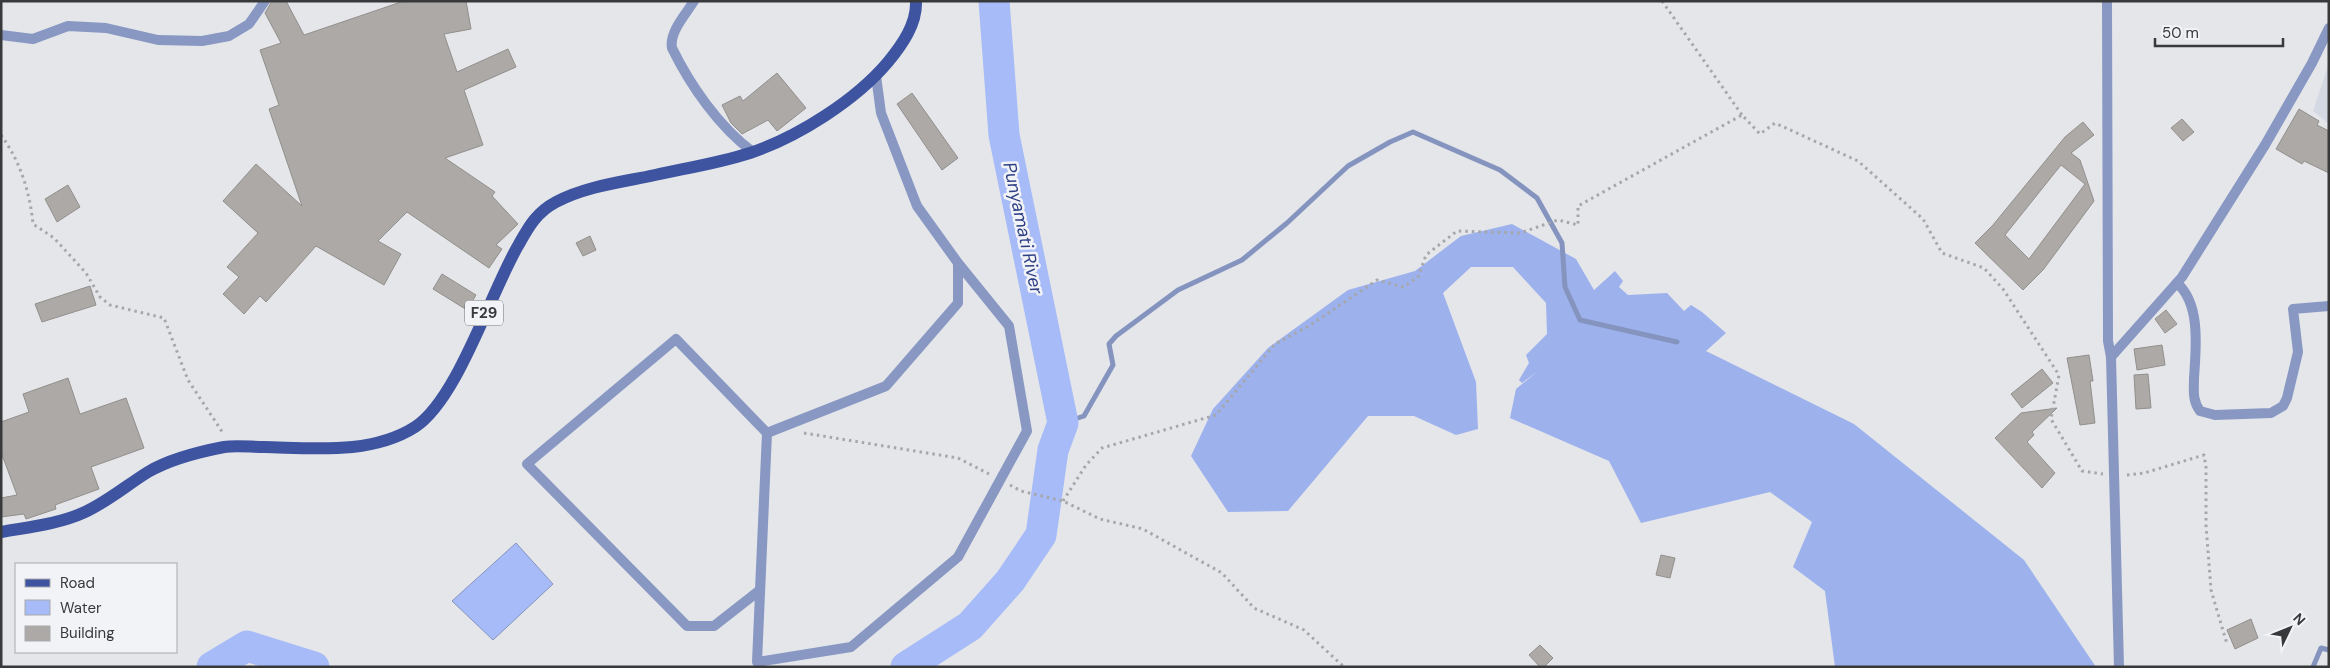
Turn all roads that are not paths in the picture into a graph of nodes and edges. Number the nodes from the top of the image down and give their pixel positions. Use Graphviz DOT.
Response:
graph roads {
  1 [pos="265,1"];
  2 [pos="694,1"];
  3 [pos="916,1"];
  4 [pos="2107,1"];
  5 [pos="2329,28"];
  6 [pos="1,36"];
  7 [pos="876,76"];
  8 [pos="753,152"];
  9 [pos="958,263"];
  10 [pos="2177,283"];
  11 [pos="2329,306"];
  12 [pos="2111,357"];
  13 [pos="767,433"];
  14 [pos="1,532"];
  15 [pos="2119,667"];
  1 -- 6 [label="street"];
  2 -- 8 [label="street"];
  3 -- 7 [label="main road, F29"];
  4 -- 12 [label="street"];
  5 -- 10 [label="street"];
  7 -- 8 [label="main road, F29"];
  7 -- 9 [label="street"];
  8 -- 14 [label="main road, F29"];
  9 -- 13 [label="street"];
  9 -- 13 [label="street"];
  10 -- 11 [label="street"];
  10 -- 12 [label="street"];
  12 -- 15 [label="street"];
  13 -- 13 [label="street"];
}
